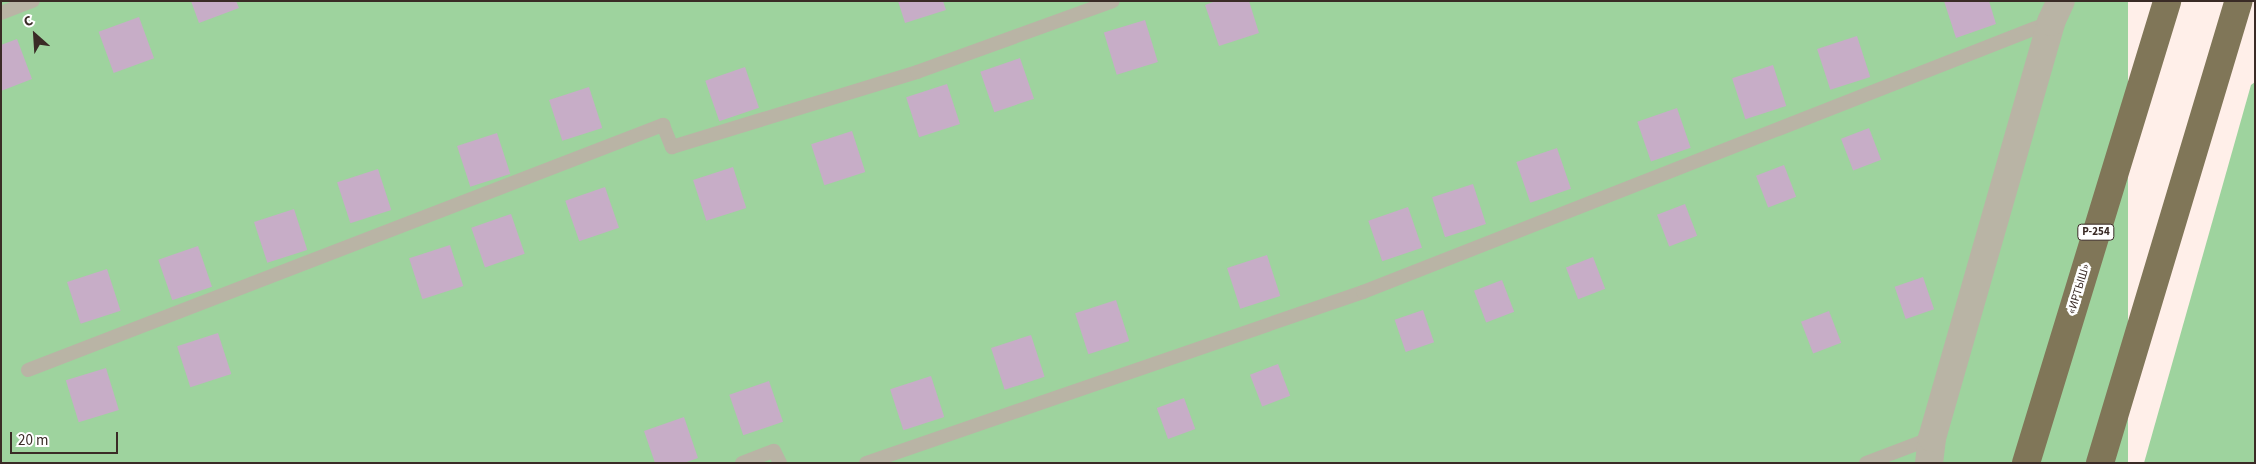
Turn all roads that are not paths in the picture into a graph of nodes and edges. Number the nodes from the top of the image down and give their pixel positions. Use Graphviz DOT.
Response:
graph roads {
  1 [pos="33,1"];
  2 [pos="1113,1"];
  3 [pos="2167,1"];
  4 [pos="2239,1"];
  5 [pos="2056,12"];
  6 [pos="1,13"];
  7 [pos="28,370"];
  8 [pos="1931,450"];
  9 [pos="742,463"];
  10 [pos="780,463"];
  11 [pos="866,463"];
  12 [pos="1866,463"];
  13 [pos="2026,463"];
  14 [pos="2100,463"];
  1 -- 6 [label="lane"];
  2 -- 7 [label="lane"];
  3 -- 13 [label="highway, «ИРТЫШ» / Р-254"];
  4 -- 14 [label="highway"];
  5 -- 8 [label="street"];
  5 -- 11 [label="lane"];
  8 -- 12 [label="lane"];
  9 -- 10 [label="lane"];
}
